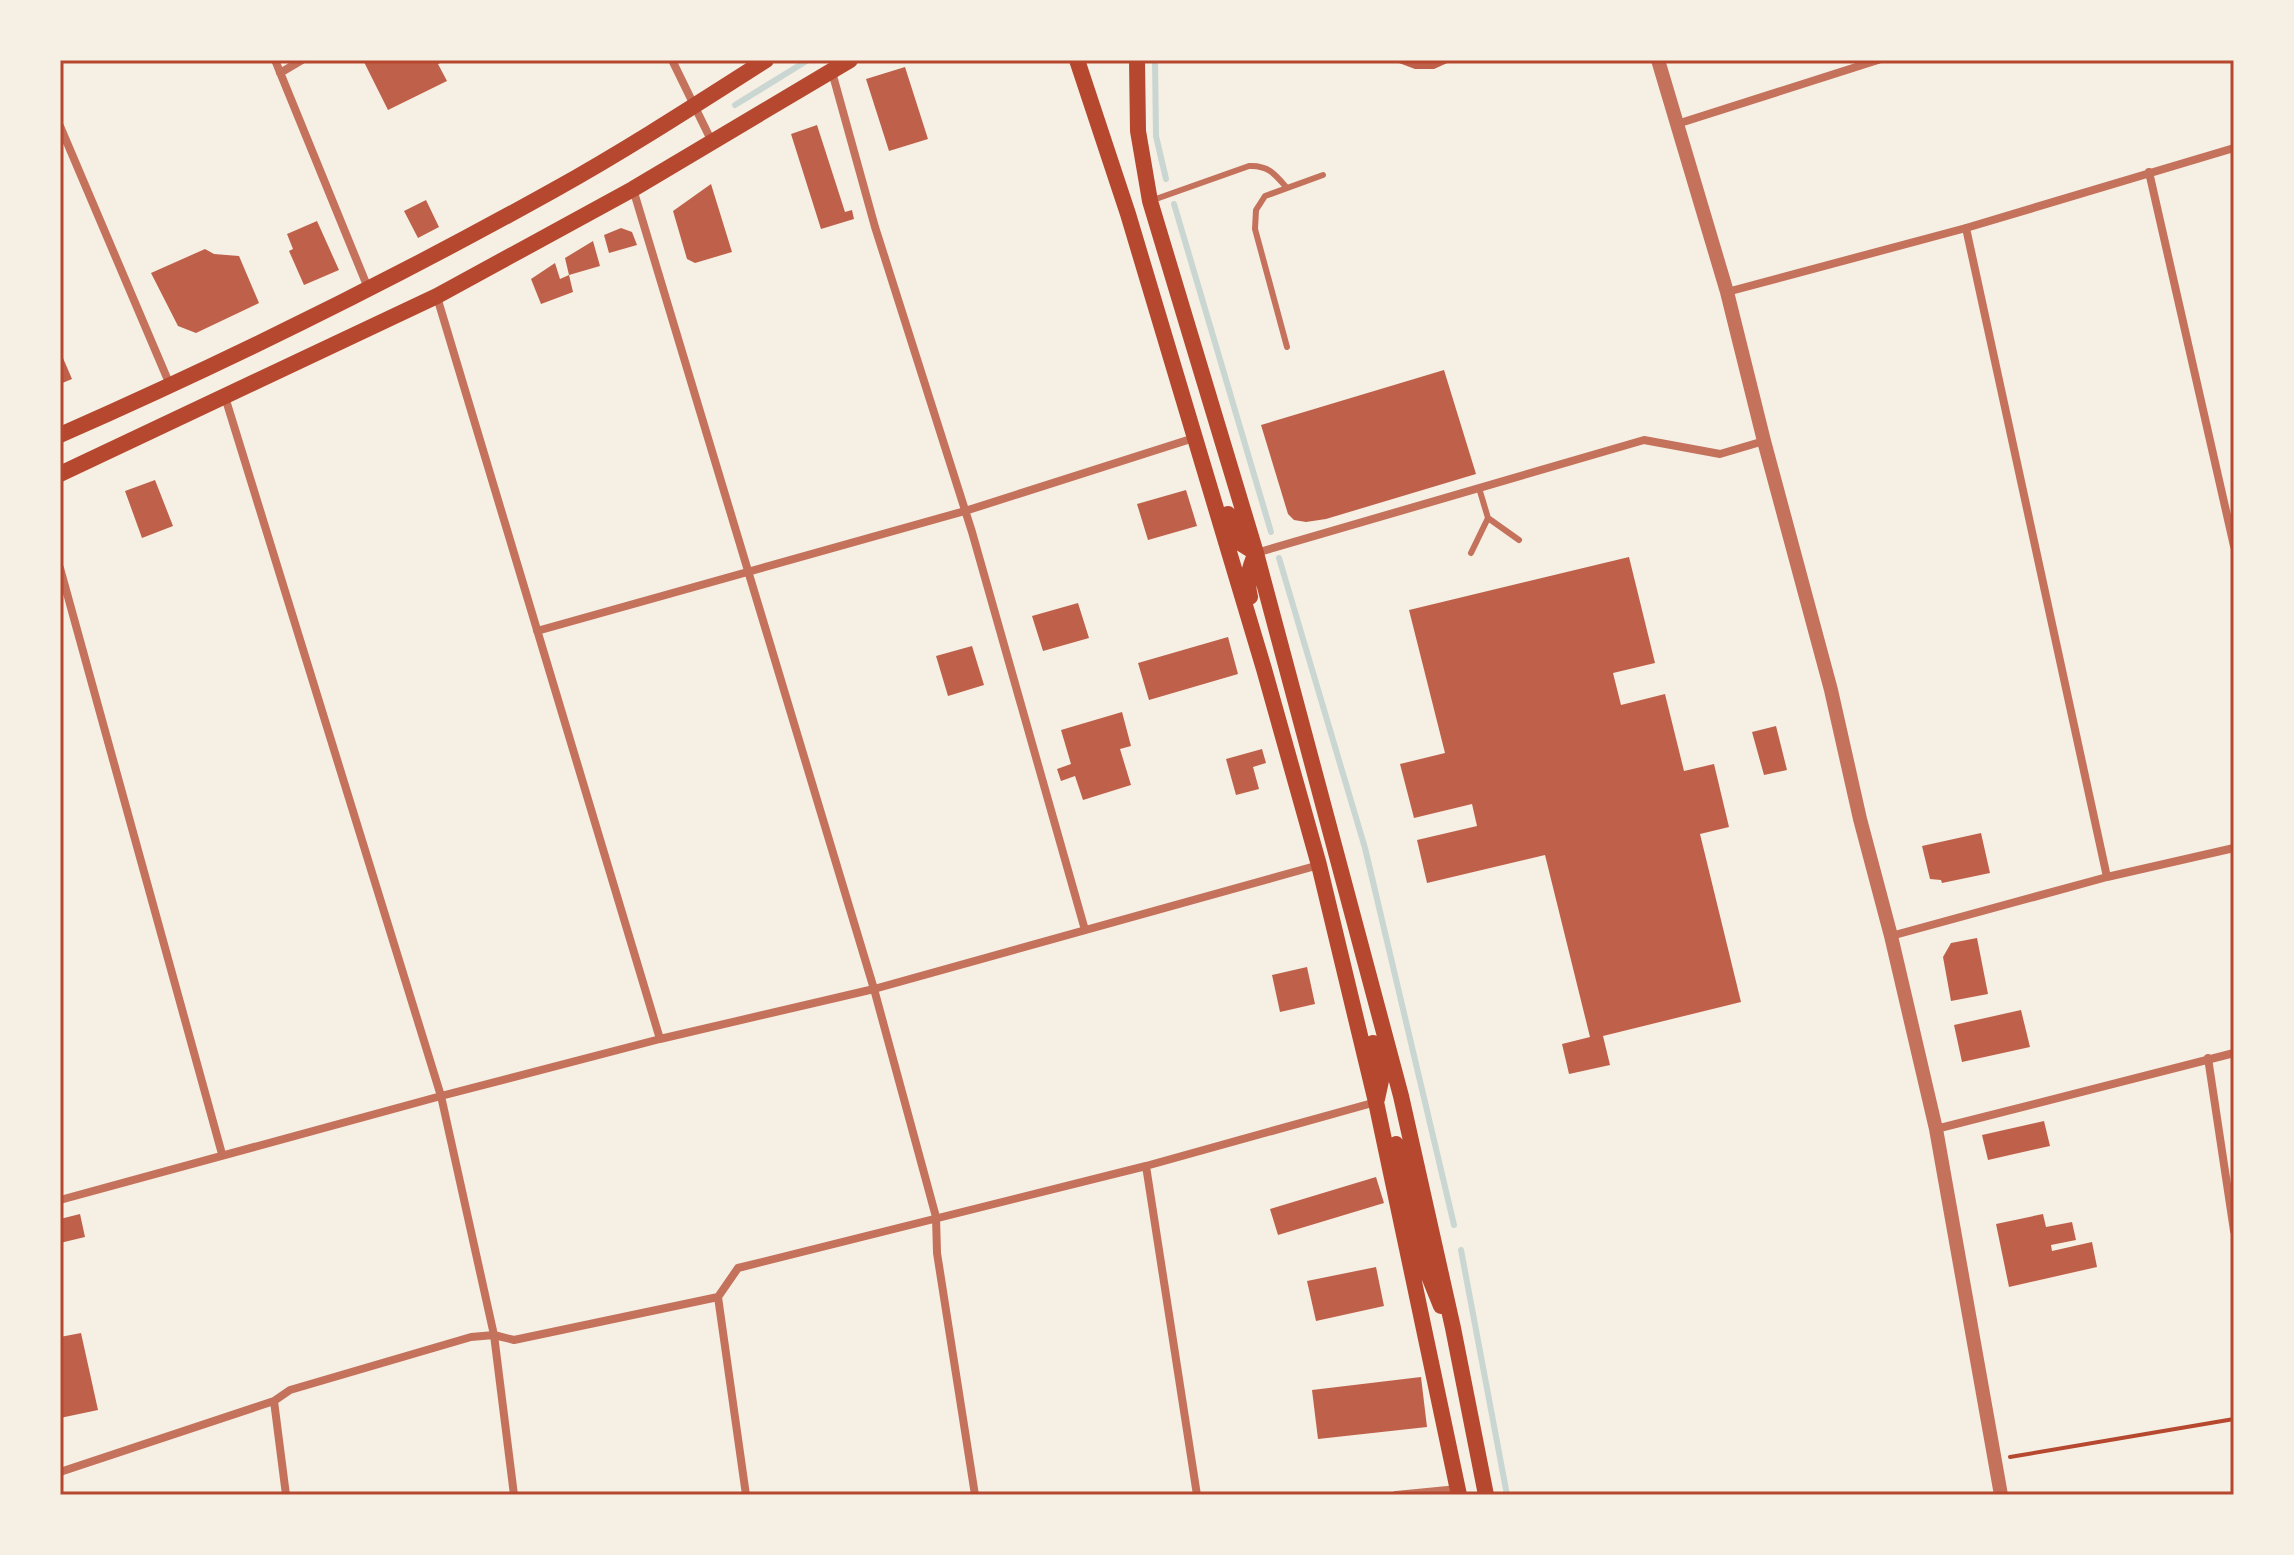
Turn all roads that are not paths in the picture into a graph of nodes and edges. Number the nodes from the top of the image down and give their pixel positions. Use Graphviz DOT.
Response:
graph roads {
  1 [pos="275,60"];
  2 [pos="302,60"];
  3 [pos="672,60"];
  4 [pos="766,60"];
  5 [pos="850,60"];
  6 [pos="1077,60"];
  7 [pos="1137,60"];
  8 [pos="1658,60"];
  9 [pos="1878,60"];
  10 [pos="832,71"];
  11 [pos="280,73"];
  12 [pos="692,105"];
  13 [pos="1677,124"];
  14 [pos="60,126"];
  15 [pos="712,142"];
  16 [pos="2234,148"];
  17 [pos="2149,172"];
  18 [pos="1323,175"];
  19 [pos="1287,188"];
  20 [pos="633,189"];
  21 [pos="1150,201"];
  22 [pos="1966,228"];
  23 [pos="368,288"];
  24 [pos="1727,292"];
  25 [pos="437,296"];
  26 [pos="1163,333"];
  27 [pos="1287,347"];
  28 [pos="171,386"];
  29 [pos="225,397"];
  30 [pos="60,435"];
  31 [pos="1194,438"];
  32 [pos="1764,441"];
  33 [pos="60,474"];
  34 [pos="1479,488"];
  35 [pos="965,511"];
  36 [pos="1488,518"];
  37 [pos="1519,540"];
  38 [pos="2234,546"];
  39 [pos="1256,553"];
  40 [pos="1471,553"];
  41 [pos="60,568"];
  42 [pos="750,570"];
  43 [pos="537,631"];
  44 [pos="1321,794"];
  45 [pos="1312,842"];
  46 [pos="2234,848"];
  47 [pos="1319,865"];
  48 [pos="2107,877"];
  49 [pos="1085,930"];
  50 [pos="1891,936"];
  51 [pos="874,989"];
  52 [pos="660,1039"];
  53 [pos="2234,1053"];
  54 [pos="2208,1058"];
  55 [pos="441,1096"];
  56 [pos="1376,1102"];
  57 [pos="1936,1129"];
  58 [pos="222,1154"];
  59 [pos="1146,1166"];
  60 [pos="60,1200"];
  61 [pos="936,1217"];
  62 [pos="2234,1231"];
  63 [pos="1414,1278"];
  64 [pos="718,1297"];
  65 [pos="1453,1328"];
  66 [pos="494,1335"];
  67 [pos="274,1401"];
  68 [pos="1470,1414"];
  69 [pos="60,1472"];
  70 [pos="1461,1493"];
  71 [pos="286,1495"];
  72 [pos="514,1495"];
  73 [pos="746,1495"];
  74 [pos="975,1495"];
  75 [pos="1197,1495"];
  76 [pos="1396,1495"];
  77 [pos="1486,1495"];
  78 [pos="2001,1495"];
  1 -- 11 [label="street"];
  2 -- 11 [label="street"];
  3 -- 12 [label="street"];
  4 -- 12 [label="main road"];
  5 -- 10 [label="main road"];
  6 -- 26 [label="main road"];
  7 -- 21 [label="main road"];
  8 -- 13 [label="street"];
  9 -- 13 [label="street"];
  10 -- 15 [label="main road"];
  10 -- 35 [label="street"];
  11 -- 23 [label="street"];
  12 -- 15 [label="street"];
  12 -- 23 [label="main road"];
  13 -- 24 [label="street"];
  14 -- 28 [label="street"];
  15 -- 20 [label="main road"];
  16 -- 17 [label="street"];
  17 -- 22 [label="street"];
  17 -- 38 [label="street"];
  18 -- 19 [label="lane"];
  19 -- 21 [label="lane"];
  19 -- 27 [label="lane"];
  20 -- 25 [label="main road"];
  20 -- 42 [label="street"];
  21 -- 39 [label="main road"];
  22 -- 24 [label="street"];
  22 -- 48 [label="street"];
  23 -- 28 [label="main road"];
  24 -- 32 [label="street"];
  25 -- 29 [label="main road"];
  25 -- 43 [label="street"];
  26 -- 31 [label="main road"];
  26 -- 39 [label="main road"];
  28 -- 30 [label="main road"];
  29 -- 33 [label="main road"];
  29 -- 55 [label="street"];
  31 -- 35 [label="street"];
  31 -- 45 [label="main road"];
  32 -- 34 [label="street"];
  32 -- 50 [label="street"];
  34 -- 36 [label="lane"];
  34 -- 39 [label="street"];
  35 -- 42 [label="street"];
  35 -- 49 [label="street"];
  36 -- 37 [label="lane"];
  36 -- 40 [label="lane"];
  39 -- 44 [label="main road"];
  39 -- 45 [label="main road"];
  41 -- 58 [label="street"];
  42 -- 43 [label="street"];
  42 -- 51 [label="street"];
  43 -- 52 [label="street"];
  44 -- 56 [label="main road"];
  44 -- 65 [label="main road"];
  45 -- 47 [label="main road"];
  46 -- 48 [label="street"];
  47 -- 49 [label="street"];
  47 -- 56 [label="main road"];
  48 -- 50 [label="street"];
  49 -- 51 [label="street"];
  50 -- 57 [label="street"];
  51 -- 52 [label="street"];
  51 -- 61 [label="street"];
  52 -- 55 [label="street"];
  53 -- 54 [label="street"];
  54 -- 57 [label="street"];
  54 -- 62 [label="street"];
  55 -- 58 [label="street"];
  55 -- 66 [label="street"];
  56 -- 59 [label="street"];
  56 -- 63 [label="main road"];
  56 -- 65 [label="main road"];
  57 -- 78 [label="street"];
  58 -- 60 [label="street"];
  59 -- 61 [label="street"];
  59 -- 75 [label="street"];
  61 -- 64 [label="street"];
  61 -- 74 [label="street"];
  63 -- 68 [label="main road"];
  63 -- 70 [label="main road"];
  64 -- 66 [label="street"];
  64 -- 73 [label="street"];
  65 -- 68 [label="main road"];
  66 -- 67 [label="street"];
  66 -- 72 [label="street"];
  67 -- 69 [label="street"];
  67 -- 71 [label="street"];
  68 -- 77 [label="main road"];
  70 -- 76 [label="street"];
}
